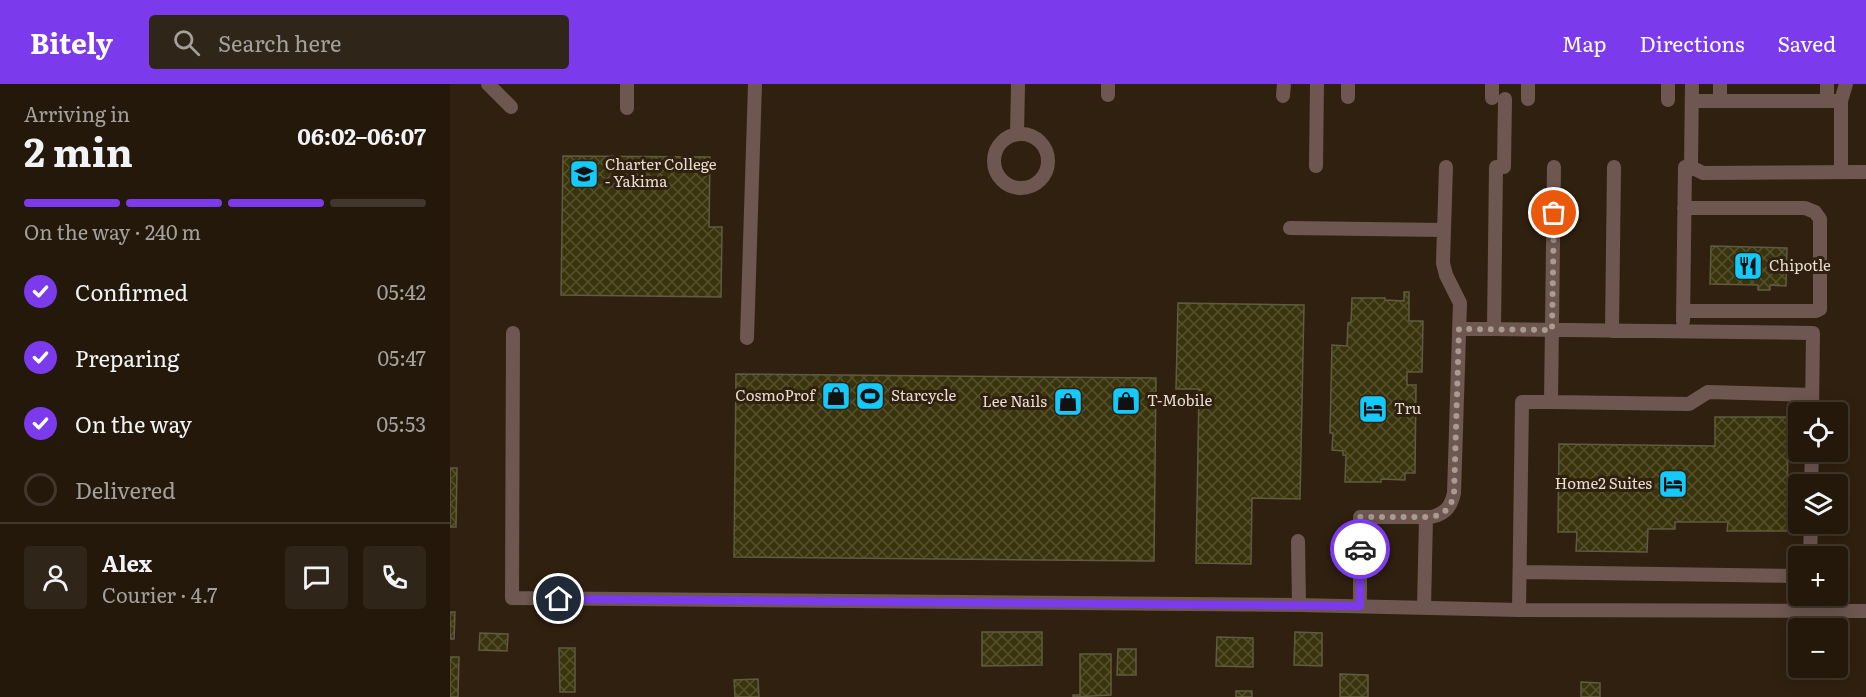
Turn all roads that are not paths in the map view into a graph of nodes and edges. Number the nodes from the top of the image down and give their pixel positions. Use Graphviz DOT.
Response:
graph roads {
  1 [pos="488,84"];
  2 [pos="627,84"];
  3 [pos="755,84"];
  4 [pos="1018,84"];
  5 [pos="1317,84"];
  6 [pos="1528,84"];
  7 [pos="1668,84"];
  8 [pos="1692,84"];
  9 [pos="1720,84"];
  10 [pos="1827,84"];
  11 [pos="1846,84"];
  12 [pos="1497,94"];
  13 [pos="1528,99"];
  14 [pos="1668,100"];
  15 [pos="1692,101"];
  16 [pos="1720,101"];
  17 [pos="1834,101"];
  18 [pos="511,107"];
  19 [pos="627,108"];
  20 [pos="1017,134"];
  21 [pos="1316,166"];
  22 [pos="1446,167"];
  23 [pos="1554,167"];
  24 [pos="1614,167"];
  25 [pos="1685,167"];
  26 [pos="1841,172"];
  27 [pos="1866,172"];
  28 [pos="1684,208"];
  29 [pos="1290,228"];
  30 [pos="1444,230"];
  31 [pos="1683,311"];
  32 [pos="1459,329"];
  33 [pos="1494,329"];
  34 [pos="1552,330"];
  35 [pos="1612,331"];
  36 [pos="1683,332"];
  37 [pos="513,333"];
  38 [pos="747,338"];
  39 [pos="1812,395"];
  40 [pos="1551,402"];
  41 [pos="1812,402"];
  42 [pos="1426,517"];
  43 [pos="1298,541"];
  44 [pos="1520,572"];
  45 [pos="1788,576"];
  46 [pos="1299,605"];
  47 [pos="1360,606"];
  48 [pos="1424,608"];
  49 [pos="1519,610"];
  50 [pos="1866,611"];
  1 -- 18 [label="lane"];
  2 -- 19 [label="lane"];
  3 -- 38 [label="lane"];
  4 -- 20 [label="lane"];
  5 -- 21 [label="lane"];
  6 -- 13 [label="lane"];
  7 -- 14 [label="lane"];
  8 -- 15 [label="lane"];
  9 -- 16 [label="lane"];
  10 -- 17 [label="lane"];
  11 -- 17 [label="lane"];
  12 -- 33 [label="lane"];
  15 -- 16 [label="lane"];
  15 -- 26 [label="lane"];
  16 -- 17 [label="lane"];
  17 -- 26 [label="lane"];
  20 -- 20 [label="lane"];
  22 -- 30 [label="lane"];
  23 -- 34 [label="lane"];
  24 -- 35 [label="lane"];
  25 -- 28 [label="lane"];
  26 -- 27 [label="lane"];
  28 -- 31 [label="lane"];
  28 -- 31 [label="lane"];
  29 -- 30 [label="lane"];
  30 -- 32 [label="lane"];
  31 -- 36 [label="lane"];
  32 -- 33 [label="lane"];
  32 -- 42 [label="lane"];
  33 -- 34 [label="lane"];
  34 -- 35 [label="lane"];
  34 -- 40 [label="lane"];
  35 -- 36 [label="lane"];
  36 -- 39 [label="lane"];
  37 -- 46 [label="lane"];
  39 -- 40 [label="lane"];
  39 -- 41 [label="lane"];
  40 -- 44 [label="lane"];
  42 -- 47 [label="lane"];
  42 -- 48 [label="lane"];
  43 -- 46 [label="lane"];
  44 -- 45 [label="lane"];
  44 -- 49 [label="lane"];
  46 -- 47 [label="lane"];
  47 -- 48 [label="lane"];
  48 -- 49 [label="lane"];
  49 -- 50 [label="lane"];
}
